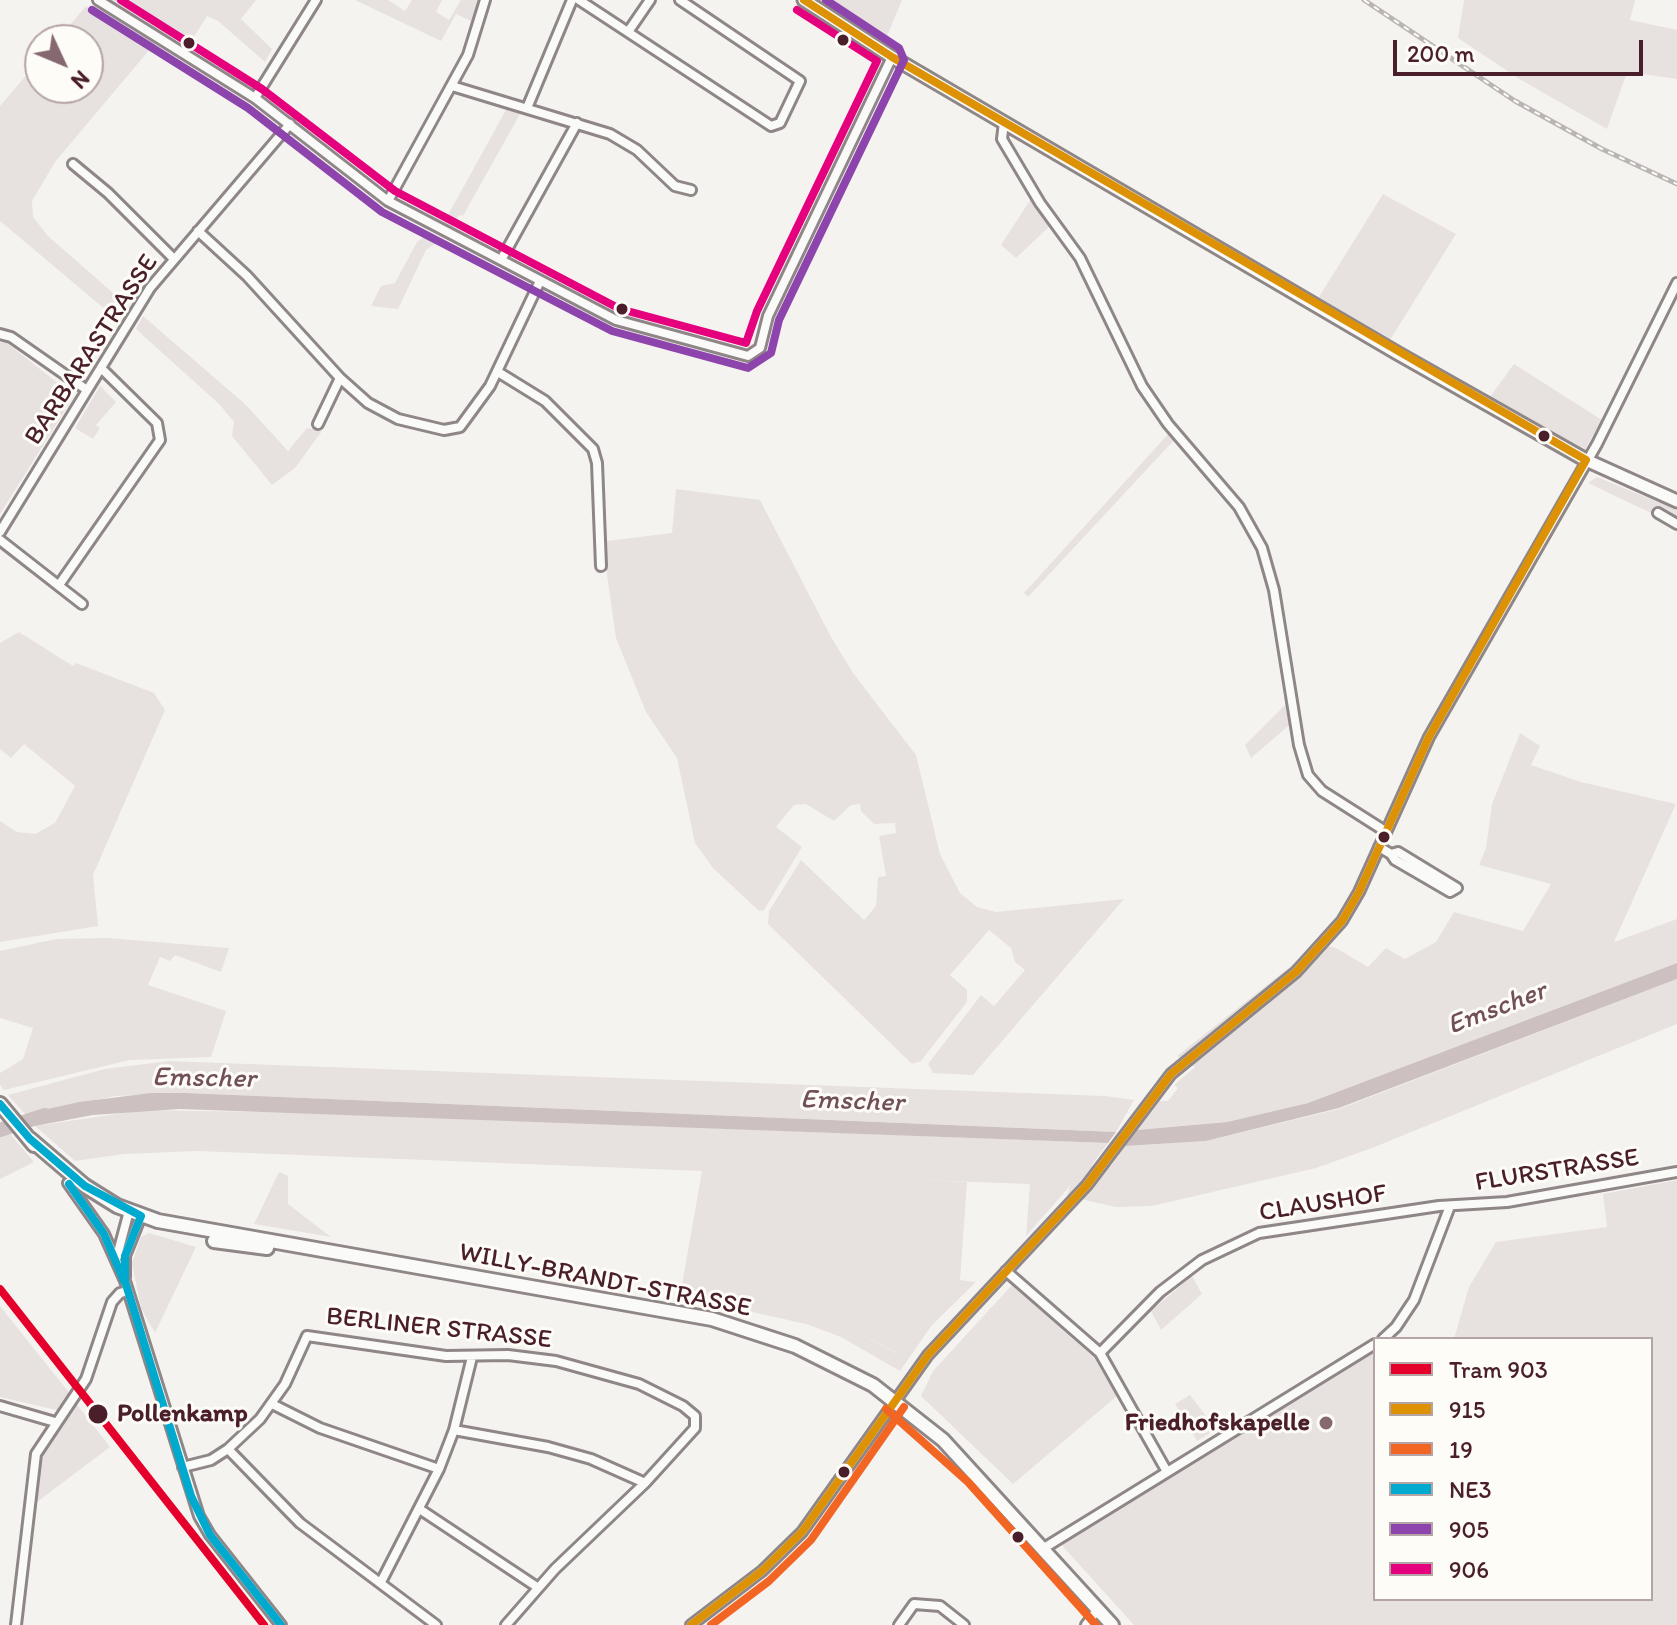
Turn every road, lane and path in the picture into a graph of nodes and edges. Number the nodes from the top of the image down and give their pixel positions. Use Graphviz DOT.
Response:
graph roads {
  1 [pos="98,0"];
  2 [pos="316,0"];
  3 [pos="485,0"];
  4 [pos="572,0"];
  5 [pos="579,0"];
  6 [pos="650,0"];
  7 [pos="680,0"];
  8 [pos="804,0"];
  9 [pos="628,32"];
  10 [pos="892,57"];
  11 [pos="452,86"];
  12 [pos="255,98"];
  13 [pos="527,108"];
  14 [pos="1004,122"];
  15 [pos="577,123"];
  16 [pos="290,124"];
  17 [pos="73,164"];
  18 [pos="691,190"];
  19 [pos="388,201"];
  20 [pos="198,231"];
  21 [pos="174,259"];
  22 [pos="501,260"];
  23 [pos="540,281"];
  24 [pos="1677,283"];
  25 [pos="0,334"];
  26 [pos="101,368"];
  27 [pos="498,372"];
  28 [pos="340,378"];
  29 [pos="87,390"];
  30 [pos="318,424"];
  31 [pos="1586,460"];
  32 [pos="1677,501"];
  33 [pos="1658,513"];
  34 [pos="1677,524"];
  35 [pos="0,532"];
  36 [pos="0,540"];
  37 [pos="601,566"];
  38 [pos="59,585"];
  39 [pos="82,604"];
  40 [pos="1385,831"];
  41 [pos="1379,847"];
  42 [pos="1391,854"];
  43 [pos="0,1105"];
  44 [pos="30,1139"];
  45 [pos="1677,1172"];
  46 [pos="68,1183"];
  47 [pos="1450,1206"];
  48 [pos="134,1217"];
  49 [pos="116,1261"];
  50 [pos="1006,1271"];
  51 [pos="125,1281"];
  52 [pos="128,1291"];
  53 [pos="1385,1337"];
  54 [pos="1373,1345"];
  55 [pos="1100,1353"];
  56 [pos="472,1357"];
  57 [pos="894,1400"];
  58 [pos="272,1404"];
  59 [pos="0,1406"];
  60 [pos="55,1422"];
  61 [pos="454,1430"];
  62 [pos="228,1449"];
  63 [pos="183,1467"];
  64 [pos="439,1469"];
  65 [pos="1166,1470"];
  66 [pos="645,1483"];
  67 [pos="421,1510"];
  68 [pos="1044,1548"];
  69 [pos="381,1582"];
  70 [pos="537,1587"];
  71 [pos="1098,1609"];
  72 [pos="16,1625"];
  73 [pos="281,1625"];
  74 [pos="436,1625"];
  75 [pos="506,1625"];
  76 [pos="691,1625"];
  77 [pos="899,1625"];
  78 [pos="964,1625"];
  79 [pos="1086,1625"];
  80 [pos="1112,1625"];
  1 -- 12 [label="street"];
  2 -- 12 [label="street"];
  3 -- 11 [label="street"];
  4 -- 13 [label="street"];
  5 -- 9 [label="street"];
  6 -- 9 [label="street"];
  7 -- 9 [label="street"];
  8 -- 10 [label="main road"];
  10 -- 14 [label="main road"];
  10 -- 23 [label="street"];
  11 -- 13 [label="street"];
  11 -- 19 [label="street"];
  12 -- 16 [label="street"];
  13 -- 15 [label="street"];
  14 -- 31 [label="main road"];
  14 -- 40 [label="street"];
  15 -- 18 [label="street"];
  15 -- 22 [label="street"];
  16 -- 19 [label="street"];
  16 -- 20 [label="street, BARBARASTRASSE"];
  17 -- 21 [label="street"];
  19 -- 22 [label="street"];
  20 -- 21 [label="street, BARBARASTRASSE"];
  20 -- 28 [label="street"];
  21 -- 26 [label="street, BARBARASTRASSE"];
  22 -- 23 [label="street"];
  23 -- 27 [label="street"];
  24 -- 31 [label="street"];
  25 -- 29 [label="street"];
  26 -- 29 [label="street, BARBARASTRASSE"];
  26 -- 38 [label="street"];
  27 -- 28 [label="street"];
  27 -- 37 [label="street"];
  28 -- 30 [label="street"];
  29 -- 35 [label="street, BARBARASTRASSE"];
  31 -- 32 [label="main road"];
  31 -- 40 [label="street"];
  33 -- 34 [label="street"];
  36 -- 38 [label="street"];
  38 -- 39 [label="street"];
  40 -- 41 [label="street"];
  41 -- 42 [label="street"];
  41 -- 50 [label="street"];
  42 -- 42 [label="street"];
  43 -- 44 [label="main road, WILLY-BRANDT-STRASSE"];
  44 -- 46 [label="main road, WILLY-BRANDT-STRASSE"];
  44 -- 48 [label="main road, WILLY-BRANDT-STRASSE"];
  45 -- 47 [label="street, FLURSTRASSE"];
  46 -- 48 [label="main road, WILLY-BRANDT-STRASSE"];
  46 -- 49 [label="street"];
  47 -- 53 [label="street, FLURSTRASSE"];
  47 -- 55 [label="street, CLAUSHOF"];
  48 -- 49 [label="street"];
  48 -- 51 [label="street"];
  48 -- 57 [label="main road, WILLY-BRANDT-STRASSE"];
  49 -- 51 [label="street"];
  50 -- 55 [label="street"];
  50 -- 57 [label="street"];
  51 -- 52 [label="street"];
  52 -- 60 [label="street"];
  52 -- 63 [label="street"];
  54 -- 65 [label="street"];
  55 -- 65 [label="street"];
  56 -- 58 [label="street, BERLINER STRASSE"];
  56 -- 61 [label="street"];
  56 -- 66 [label="street, BERLINER STRASSE"];
  57 -- 68 [label="main road, WILLY-BRANDT-STRASSE"];
  57 -- 76 [label="street"];
  58 -- 62 [label="street, BERLINER STRASSE"];
  58 -- 64 [label="street"];
  59 -- 60 [label="street"];
  60 -- 72 [label="street"];
  61 -- 64 [label="street"];
  61 -- 66 [label="street"];
  62 -- 63 [label="street, BERLINER STRASSE"];
  62 -- 69 [label="street"];
  63 -- 73 [label="street"];
  64 -- 67 [label="street"];
  65 -- 68 [label="street"];
  66 -- 70 [label="street"];
  67 -- 69 [label="street"];
  67 -- 70 [label="street"];
  68 -- 71 [label="main road, WILLY-BRANDT-STRASSE"];
  69 -- 74 [label="street"];
  70 -- 75 [label="street"];
  71 -- 79 [label="street"];
  71 -- 80 [label="main road, WILLY-BRANDT-STRASSE"];
  77 -- 78 [label="street"];
}
